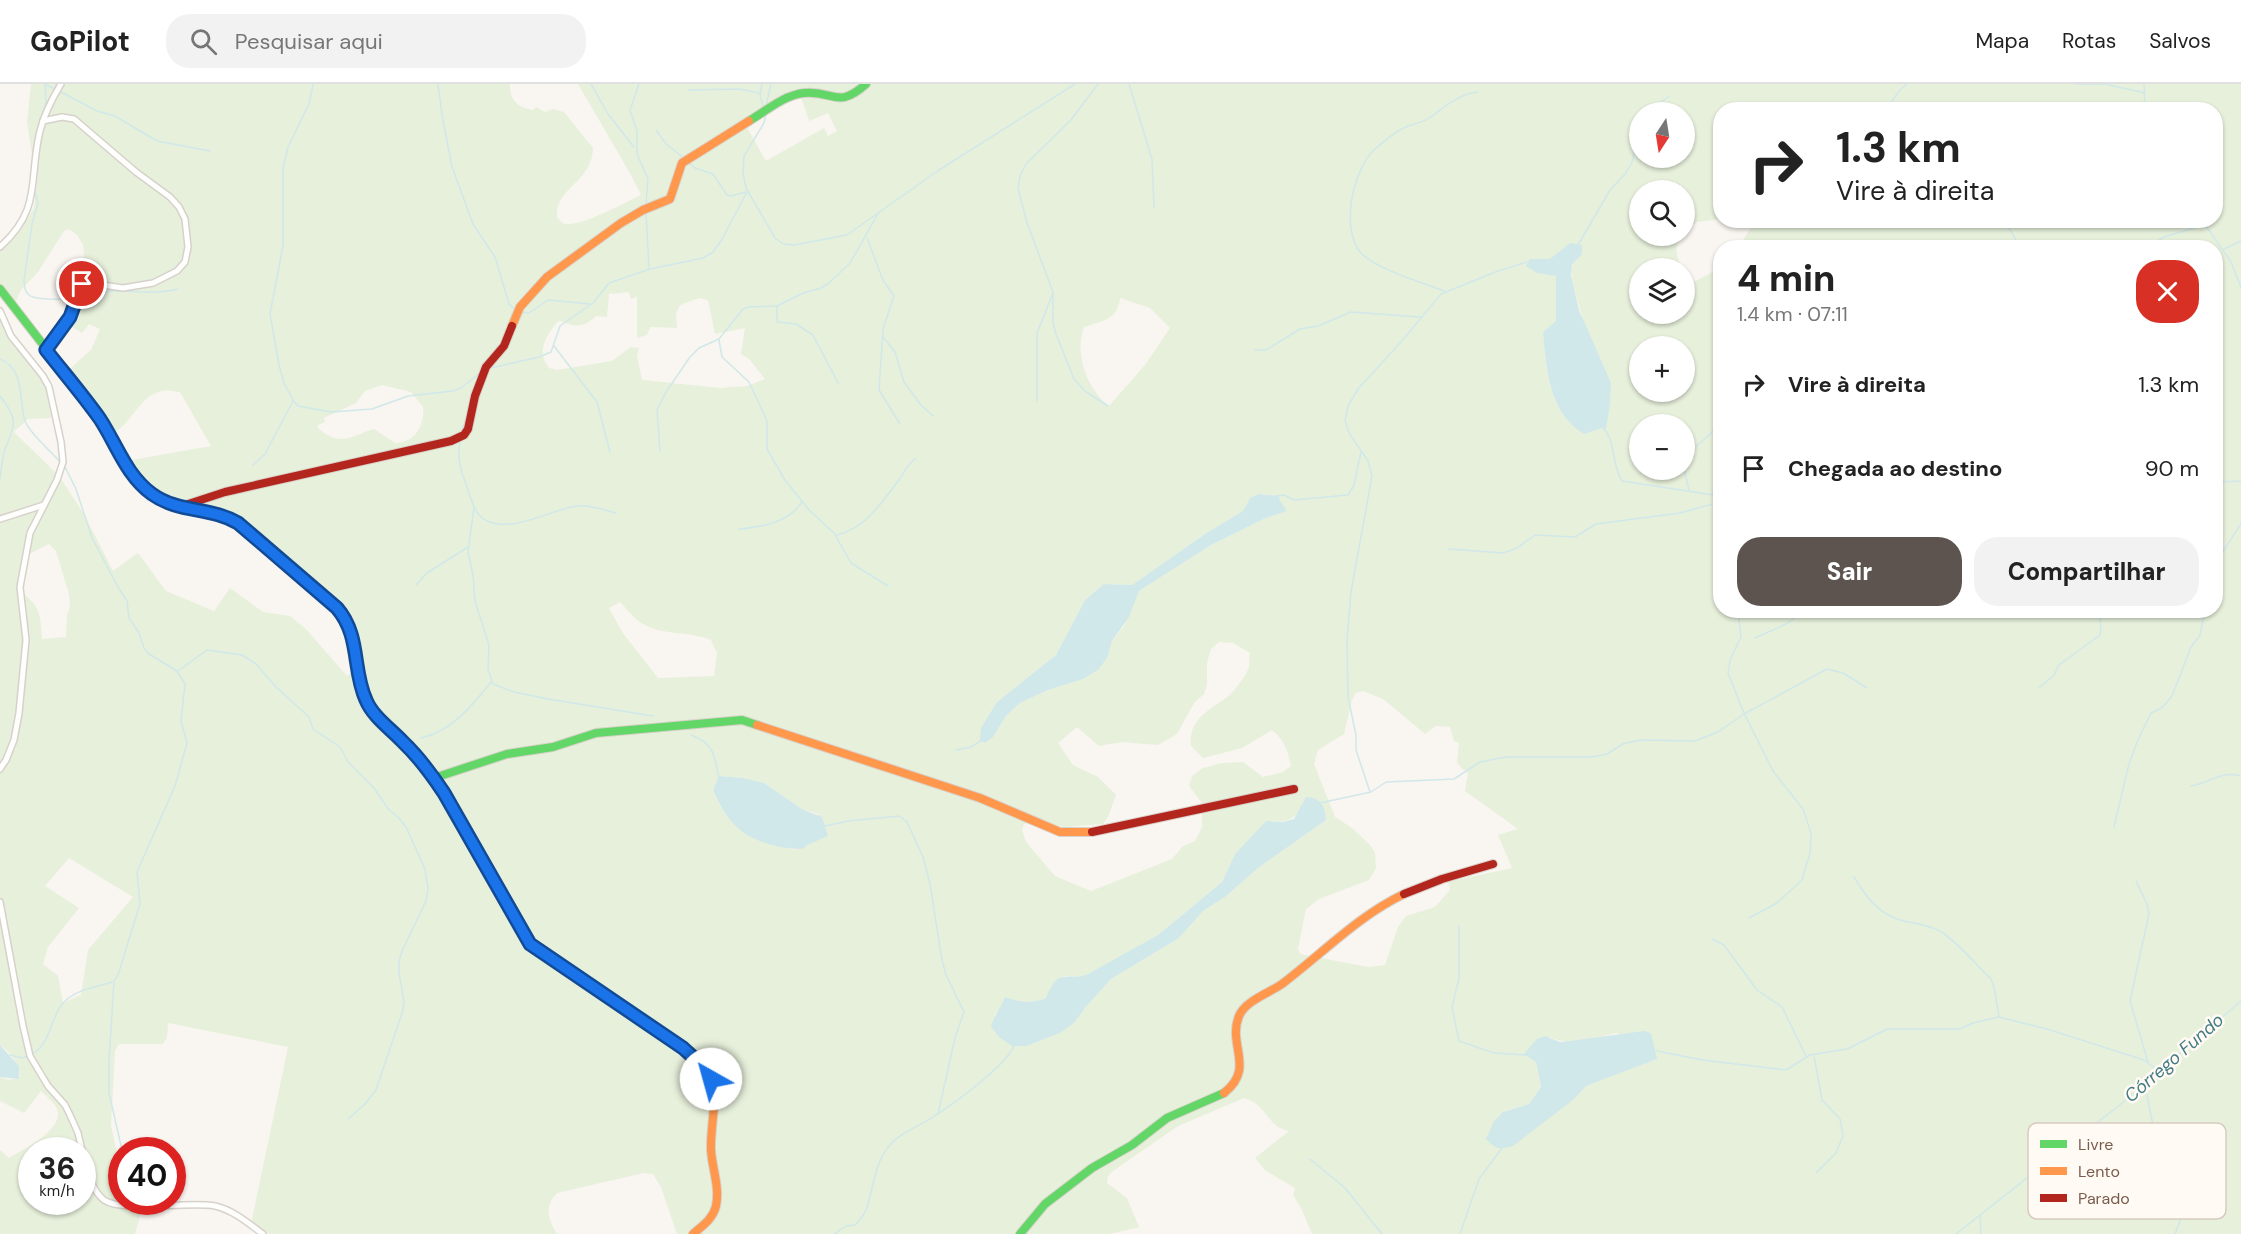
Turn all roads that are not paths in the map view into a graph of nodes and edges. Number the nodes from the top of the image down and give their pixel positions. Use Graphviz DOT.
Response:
graph roads {
  1 [pos="61,84"];
  2 [pos="866,84"];
  3 [pos="43,121"];
  4 [pos="0,247"];
  5 [pos="0,289"];
  6 [pos="0,311"];
  7 [pos="46,350"];
  8 [pos="44,505"];
  9 [pos="179,507"];
  10 [pos="0,519"];
  11 [pos="0,769"];
  12 [pos="434,778"];
  13 [pos="1294,789"];
  14 [pos="1493,864"];
  15 [pos="0,902"];
  16 [pos="79,1137"];
  17 [pos="96,1190"];
  18 [pos="263,1234"];
  19 [pos="693,1234"];
  20 [pos="1020,1234"];
  1 -- 3 [label="street"];
  2 -- 9 [label="street"];
  3 -- 4 [label="street"];
  3 -- 7 [label="street"];
  5 -- 7 [label="street"];
  6 -- 8 [label="street"];
  7 -- 9 [label="street"];
  8 -- 10 [label="street"];
  8 -- 11 [label="street"];
  9 -- 12 [label="street"];
  12 -- 13 [label="street"];
  12 -- 19 [label="street"];
  14 -- 20 [label="street"];
  15 -- 16 [label="street"];
  17 -- 18 [label="street"];
}
